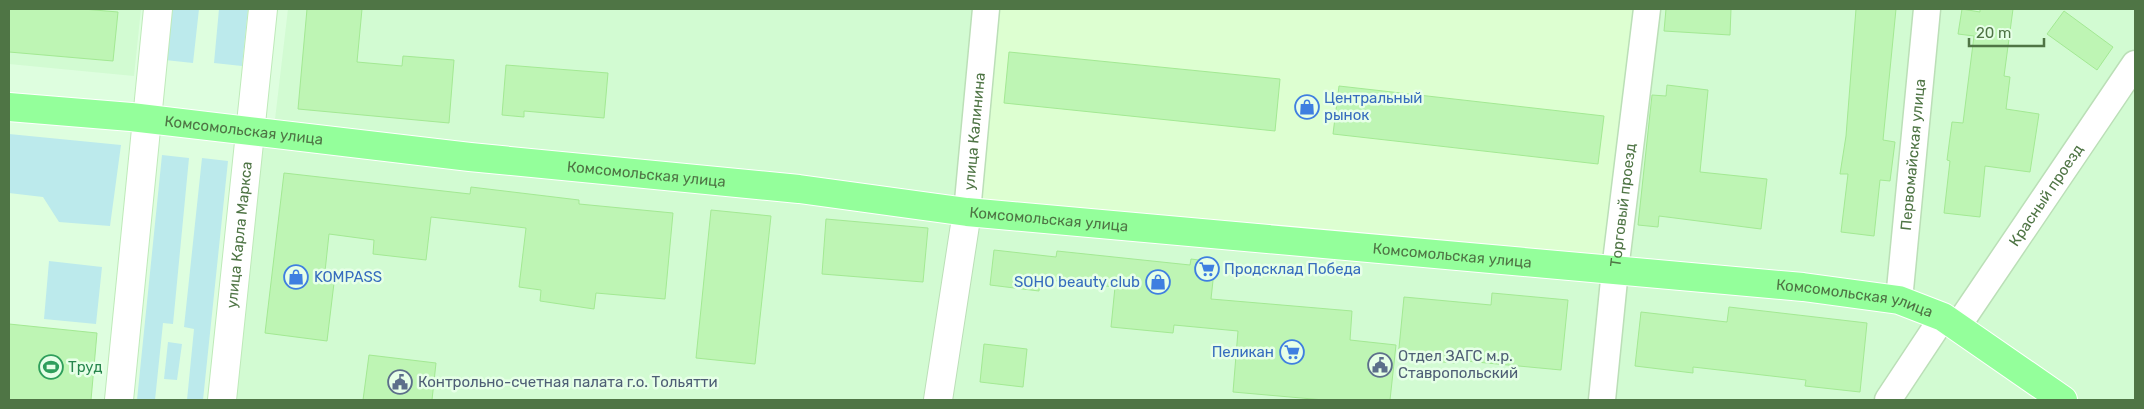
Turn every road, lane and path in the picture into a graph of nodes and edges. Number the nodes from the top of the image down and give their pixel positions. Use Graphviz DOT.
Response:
graph roads {
  1 [pos="158,9"];
  2 [pos="263,9"];
  3 [pos="986,9"];
  4 [pos="1647,9"];
  5 [pos="1927,9"];
  6 [pos="2135,64"];
  7 [pos="9,107"];
  8 [pos="147,119"];
  9 [pos="250,131"];
  10 [pos="967,212"];
  11 [pos="1615,270"];
  12 [pos="1899,300"];
  13 [pos="1950,322"];
  14 [pos="119,400"];
  15 [pos="222,400"];
  16 [pos="938,400"];
  17 [pos="1602,400"];
  18 [pos="1888,400"];
  19 [pos="2063,400"];
  1 -- 8 [label="main road"];
  2 -- 9 [label="main road, улица Карла Маркса"];
  3 -- 10 [label="street, улица Калинина"];
  4 -- 11 [label="street, Торговый проезд"];
  5 -- 12 [label="street, Первомайская улица"];
  6 -- 13 [label="street, Красный проезд"];
  7 -- 8 [label="main road, Комсомольская улица"];
  8 -- 9 [label="main road, Комсомольская улица"];
  8 -- 14 [label="main road"];
  9 -- 10 [label="main road, Комсомольская улица"];
  9 -- 15 [label="main road, улица Карла Маркса"];
  10 -- 11 [label="main road, Комсомольская улица"];
  10 -- 16 [label="main road, улица Калинина"];
  11 -- 12 [label="main road, Комсомольская улица"];
  11 -- 17 [label="street, Торговый проезд"];
  12 -- 13 [label="main road, Комсомольская улица"];
  13 -- 18 [label="street, Красный проезд"];
  13 -- 19 [label="main road, Комсомольская улица"];
}
